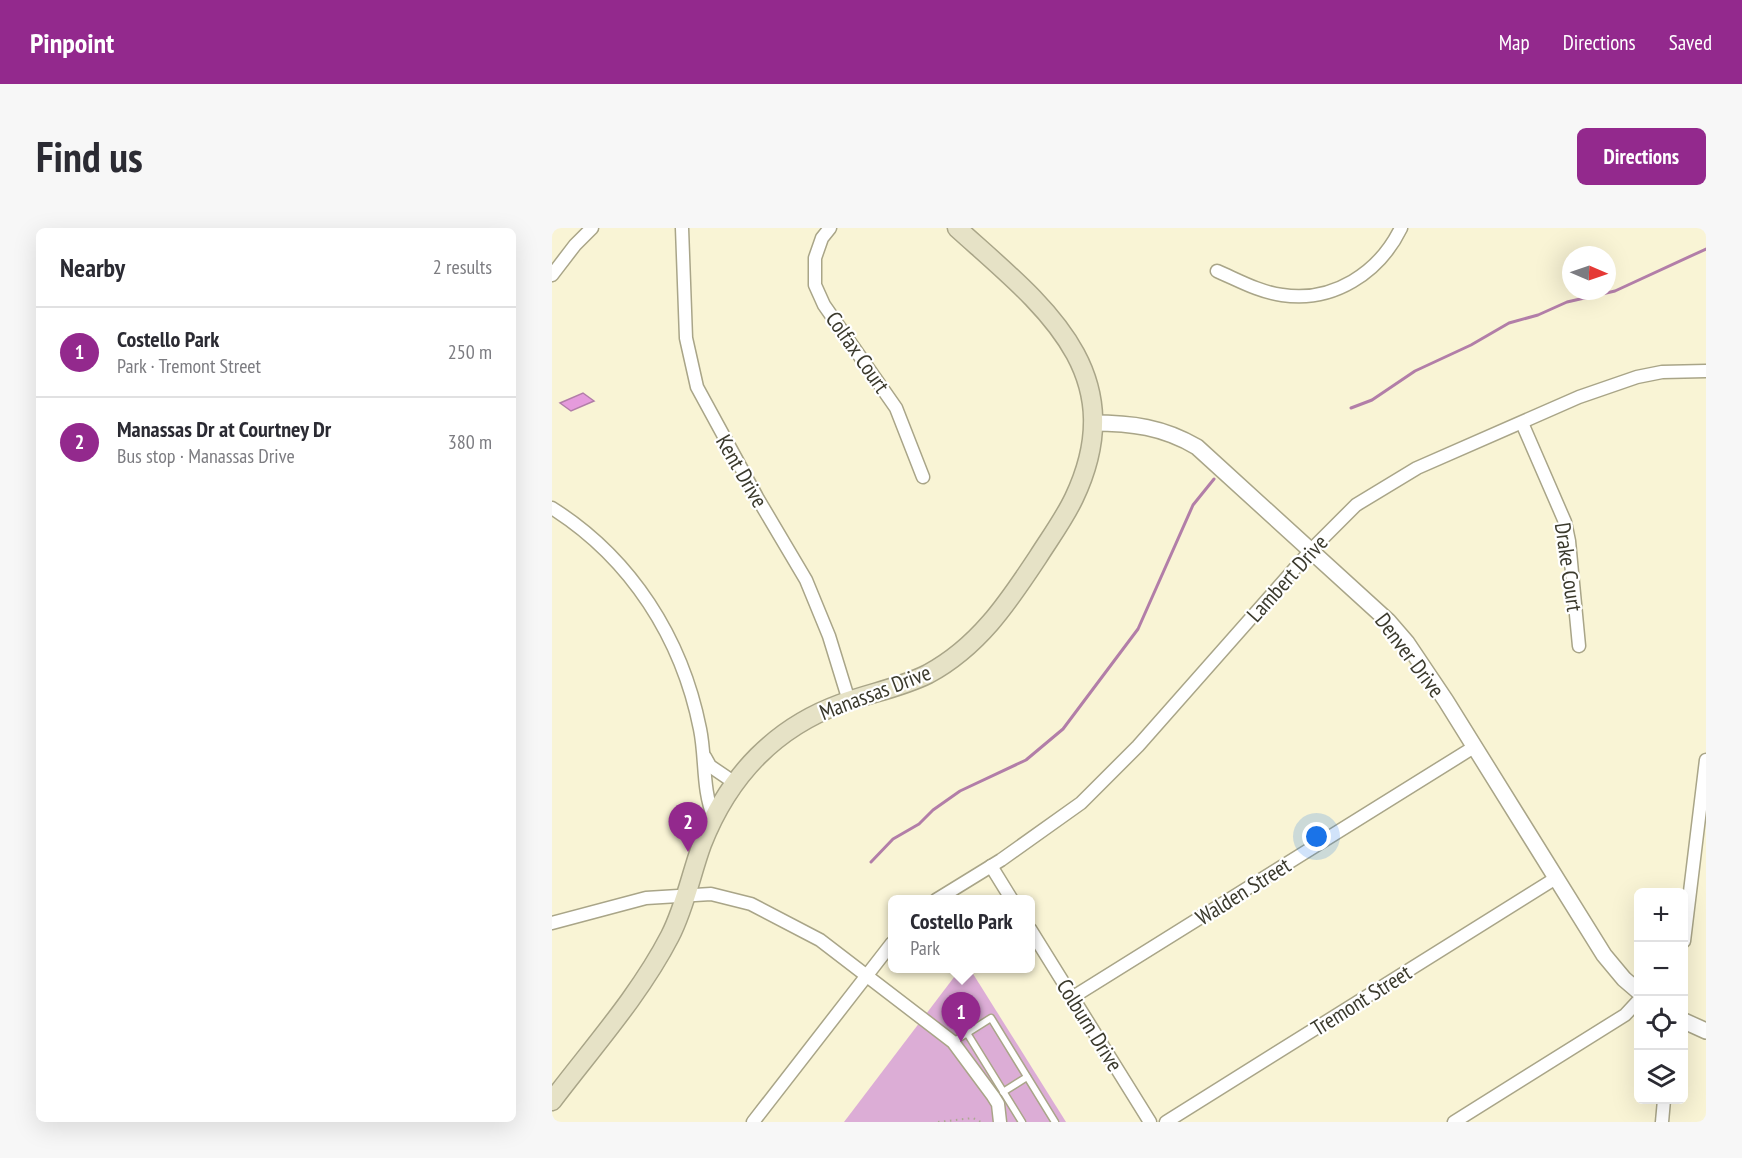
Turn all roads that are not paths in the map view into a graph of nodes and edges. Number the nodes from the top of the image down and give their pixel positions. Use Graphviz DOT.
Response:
graph roads {
  1 [pos="592,228"];
  2 [pos="682,228"];
  3 [pos="830,228"];
  4 [pos="957,228"];
  5 [pos="1401,228"];
  6 [pos="1217,271"];
  7 [pos="552,275"];
  8 [pos="1706,371"];
  9 [pos="1092,423"];
  10 [pos="1522,423"];
  11 [pos="923,477"];
  12 [pos="552,508"];
  13 [pos="1312,549"];
  14 [pos="1579,646"];
  15 [pos="849,701"];
  16 [pos="1474,747"];
  17 [pos="705,756"];
  18 [pos="1706,760"];
  19 [pos="735,783"];
  20 [pos="714,818"];
  21 [pos="991,866"];
  22 [pos="1556,878"];
  23 [pos="686,895"];
  24 [pos="944,895"];
  25 [pos="1009,895"];
  26 [pos="1688,902"];
  27 [pos="552,923"];
  28 [pos="1035,937"];
  29 [pos="888,948"];
  30 [pos="867,975"];
  31 [pos="1634,989"];
  32 [pos="1073,997"];
  33 [pos="1634,1005"];
  34 [pos="1688,1023"];
  35 [pos="1706,1031"];
  36 [pos="967,1033"];
  37 [pos="952,1042"];
  38 [pos="1027,1077"];
  39 [pos="1004,1092"];
  40 [pos="552,1101"];
  41 [pos="1664,1104"];
  42 [pos="753,1122"];
  43 [pos="1000,1122"];
  44 [pos="1022,1122"];
  45 [pos="1055,1122"];
  46 [pos="1150,1122"];
  47 [pos="1166,1122"];
  48 [pos="1454,1122"];
  49 [pos="1662,1122"];
  1 -- 7 [label="street"];
  2 -- 15 [label="street, Kent Drive"];
  3 -- 11 [label="street, Colfax Court"];
  4 -- 9 [label="main road, Manassas Drive"];
  5 -- 6 [label="street"];
  8 -- 10 [label="street, Lambert Drive"];
  9 -- 13 [label="street, Denver Drive"];
  9 -- 15 [label="main road, Manassas Drive"];
  10 -- 13 [label="street, Lambert Drive"];
  10 -- 14 [label="street, Drake Court"];
  12 -- 17 [label="street"];
  13 -- 16 [label="street, Denver Drive"];
  13 -- 21 [label="street, Lambert Drive"];
  15 -- 19 [label="main road, Manassas Drive"];
  16 -- 22 [label="street, Denver Drive"];
  16 -- 32 [label="street, Walden Street"];
  17 -- 19 [label="street"];
  17 -- 20 [label="street"];
  18 -- 26 [label="street"];
  19 -- 20 [label="main road, Manassas Drive"];
  20 -- 23 [label="main road, Manassas Drive"];
  21 -- 24 [label="street, Lambert Drive"];
  21 -- 25 [label="street"];
  22 -- 31 [label="street, Denver Drive"];
  22 -- 47 [label="street, Tremont Street"];
  23 -- 27 [label="street"];
  23 -- 30 [label="street"];
  23 -- 40 [label="main road, Manassas Drive"];
  28 -- 32 [label="street, Colburn Drive"];
  29 -- 30 [label="street"];
  30 -- 37 [label="street"];
  30 -- 42 [label="street"];
  32 -- 46 [label="street, Colburn Drive"];
  33 -- 48 [label="street"];
  34 -- 35 [label="street"];
  36 -- 37 [label="lane"];
  36 -- 38 [label="lane"];
  36 -- 39 [label="lane"];
  37 -- 43 [label="street"];
  38 -- 39 [label="lane"];
  38 -- 45 [label="lane"];
  39 -- 44 [label="lane"];
  41 -- 49 [label="street"];
}
